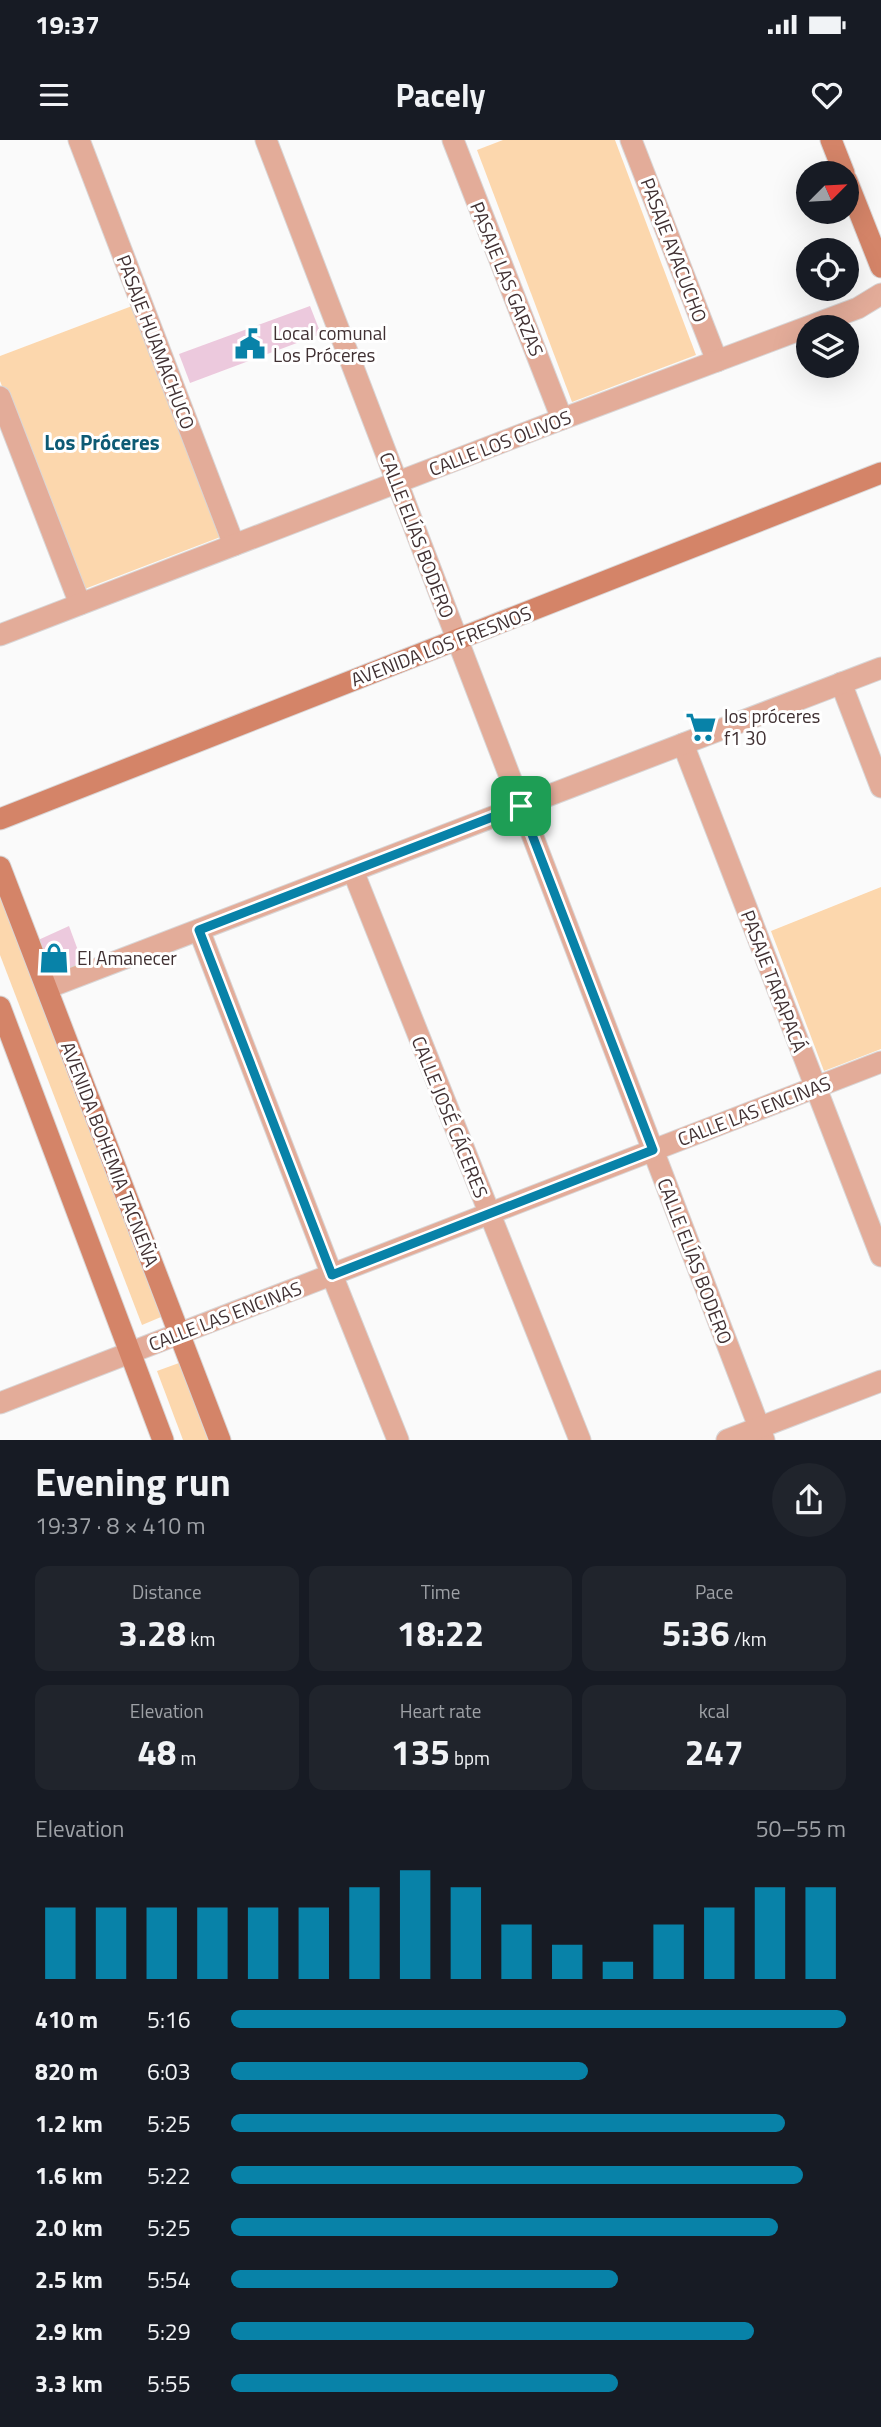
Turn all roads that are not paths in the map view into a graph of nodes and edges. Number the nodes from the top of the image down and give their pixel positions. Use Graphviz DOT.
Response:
graph roads {
  1 [pos="79,140"];
  2 [pos="266,140"];
  3 [pos="453,140"];
  4 [pos="631,140"];
  5 [pos="831,140"];
  6 [pos="839,161"];
  7 [pos="859,211"];
  8 [pos="881,267"];
  9 [pos="881,294"];
  10 [pos="717,360"];
  11 [pos="0,397"];
  12 [pos="562,419"];
  13 [pos="881,473"];
  14 [pos="397,483"];
  15 [pos="234,545"];
  16 [pos="80,604"];
  17 [pos="0,635"];
  18 [pos="457,640"];
  19 [pos="881,668"];
  20 [pos="841,684"];
  21 [pos="683,744"];
  22 [pos="881,787"];
  23 [pos="521,806"];
  24 [pos="0,820"];
  25 [pos="0,867"];
  26 [pos="353,871"];
  27 [pos="199,930"];
  28 [pos="47,989"];
  29 [pos="0,1006"];
  30 [pos="881,1062"];
  31 [pos="815,1087"];
  32 [pos="653,1150"];
  33 [pos="489,1214"];
  34 [pos="881,1256"];
  35 [pos="332,1275"];
  36 [pos="179,1334"];
  37 [pos="131,1353"];
  38 [pos="881,1381"];
  39 [pos="0,1403"];
  40 [pos="762,1434"];
  41 [pos="163,1440"];
  42 [pos="220,1440"];
  43 [pos="398,1440"];
  44 [pos="580,1440"];
  45 [pos="727,1440"];
  1 -- 15 [label="street, PASAJE HUAMACHUCO"];
  2 -- 14 [label="street, CALLE ELÍAS BODERO"];
  3 -- 12 [label="street, PASAJE LAS GARZAS"];
  4 -- 10 [label="street, PASAJE AYACUCHO"];
  5 -- 6 [label="main road"];
  7 -- 8 [label="main road"];
  9 -- 10 [label="street, CALLE LOS OLIVOS"];
  10 -- 12 [label="street, CALLE LOS OLIVOS"];
  11 -- 16 [label="street"];
  12 -- 14 [label="street, CALLE LOS OLIVOS"];
  13 -- 18 [label="main road, AVENIDA LOS FRESNOS"];
  14 -- 15 [label="street, CALLE LOS OLIVOS"];
  14 -- 18 [label="street, CALLE ELÍAS BODERO"];
  15 -- 16 [label="street, CALLE LOS OLIVOS"];
  16 -- 17 [label="street, CALLE LOS OLIVOS"];
  18 -- 23 [label="street, CALLE ELÍAS BODERO"];
  18 -- 24 [label="main road, AVENIDA LOS FRESNOS"];
  19 -- 20 [label="street"];
  20 -- 21 [label="street"];
  20 -- 22 [label="street"];
  21 -- 23 [label="street"];
  21 -- 31 [label="street, PASAJE TARAPACÁ"];
  23 -- 26 [label="street"];
  23 -- 32 [label="street, CALLE ELÍAS BODERO"];
  25 -- 28 [label="main road, AVENIDA BOHEMIA TACNEÑA"];
  26 -- 27 [label="street"];
  26 -- 33 [label="street, CALLE JOSÉ CÁCERES"];
  27 -- 28 [label="street"];
  27 -- 35 [label="street"];
  28 -- 36 [label="main road, AVENIDA BOHEMIA TACNEÑA"];
  29 -- 37 [label="main road"];
  30 -- 31 [label="street, CALLE LAS ENCINAS"];
  31 -- 32 [label="street, CALLE LAS ENCINAS"];
  31 -- 34 [label="street, PASAJE TARAPACÁ"];
  32 -- 33 [label="street, CALLE LAS ENCINAS"];
  32 -- 40 [label="street, CALLE ELÍAS BODERO"];
  33 -- 35 [label="street, CALLE LAS ENCINAS"];
  33 -- 44 [label="street, CALLE JOSÉ CÁCERES"];
  35 -- 36 [label="street, CALLE LAS ENCINAS"];
  35 -- 43 [label="street"];
  36 -- 37 [label="street, CALLE LAS ENCINAS"];
  36 -- 42 [label="main road, AVENIDA BOHEMIA TACNEÑA"];
  37 -- 39 [label="street, CALLE LAS ENCINAS"];
  37 -- 41 [label="main road"];
  38 -- 40 [label="street"];
  40 -- 45 [label="street"];
}
